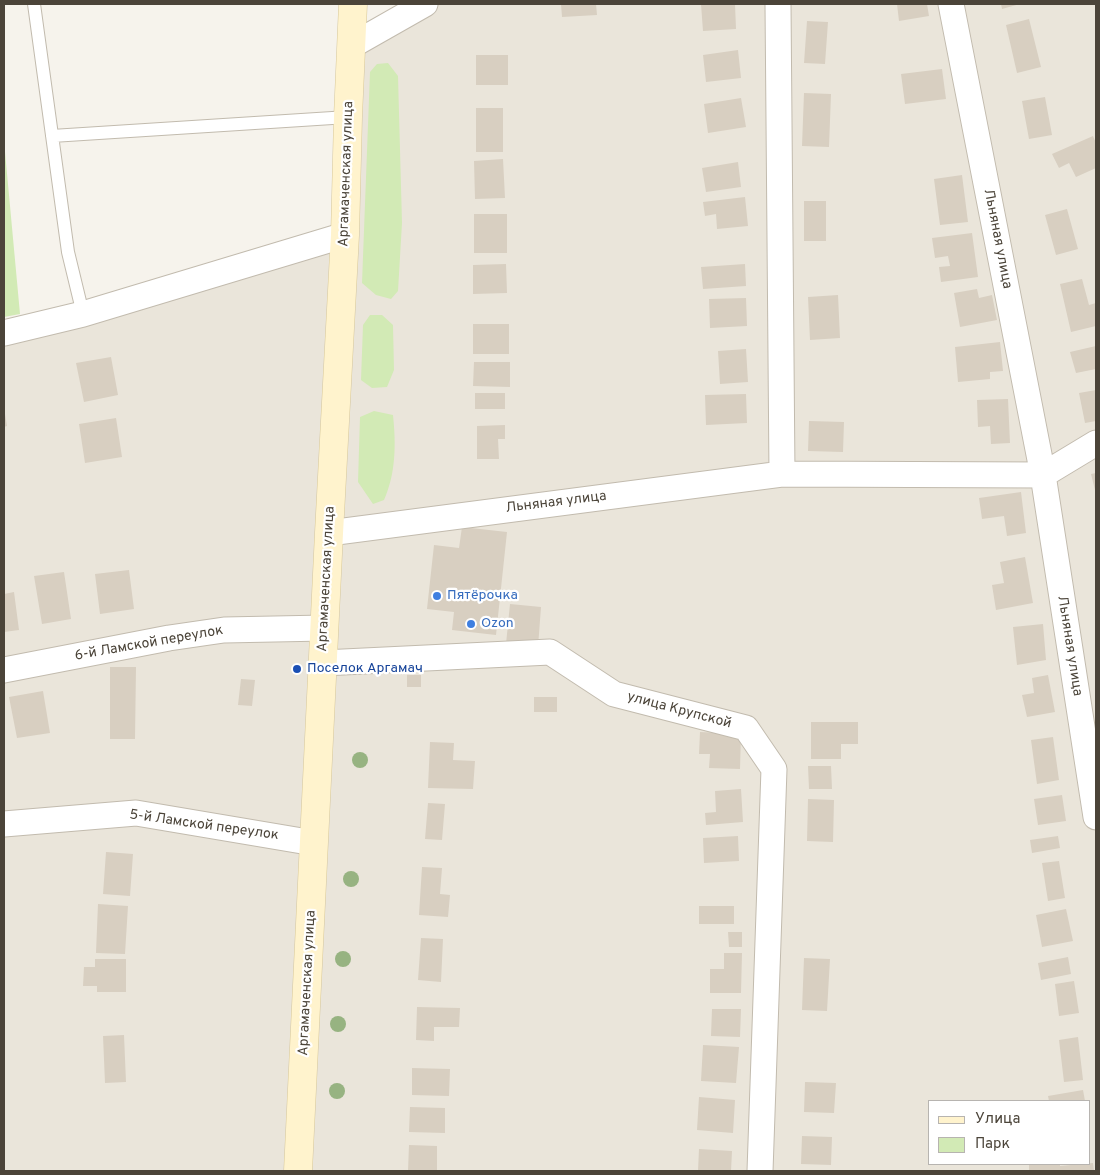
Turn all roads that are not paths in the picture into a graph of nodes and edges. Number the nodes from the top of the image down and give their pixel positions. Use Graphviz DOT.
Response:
graph roads {
  1 [pos="34,4"];
  2 [pos="353,4"];
  3 [pos="425,4"];
  4 [pos="778,4"];
  5 [pos="951,4"];
  6 [pos="350,46"];
  7 [pos="348,117"];
  8 [pos="52,136"];
  9 [pos="346,235"];
  10 [pos="83,314"];
  11 [pos="4,333"];
  12 [pos="1096,443"];
  13 [pos="782,474"];
  14 [pos="1042,475"];
  15 [pos="329,533"];
  16 [pos="324,628"];
  17 [pos="323,663"];
  18 [pos="4,670"];
  19 [pos="1096,817"];
  20 [pos="4,824"];
  21 [pos="314,843"];
  22 [pos="298,1171"];
  23 [pos="760,1171"];
  1 -- 8 [label="lane"];
  2 -- 6 [label="main road, Аргамаченская улица"];
  3 -- 6 [label="street"];
  4 -- 13 [label="street"];
  5 -- 14 [label="street, Льняная улица"];
  6 -- 7 [label="main road, Аргамаченская улица"];
  7 -- 8 [label="lane"];
  7 -- 9 [label="main road, Аргамаченская улица"];
  8 -- 10 [label="lane"];
  9 -- 10 [label="street"];
  9 -- 15 [label="main road, Аргамаченская улица"];
  10 -- 11 [label="street"];
  12 -- 14 [label="street"];
  13 -- 14 [label="street, Льняная улица"];
  13 -- 15 [label="street, Льняная улица"];
  14 -- 19 [label="street, Льняная улица"];
  15 -- 16 [label="main road, Аргамаченская улица"];
  16 -- 17 [label="main road, Аргамаченская улица"];
  16 -- 18 [label="street, 6-й Ламской переулок"];
  17 -- 21 [label="main road, Аргамаченская улица"];
  17 -- 23 [label="street, улица Крупской"];
  20 -- 21 [label="street, 5-й Ламской переулок"];
  21 -- 22 [label="main road, Аргамаченская улица"];
}
